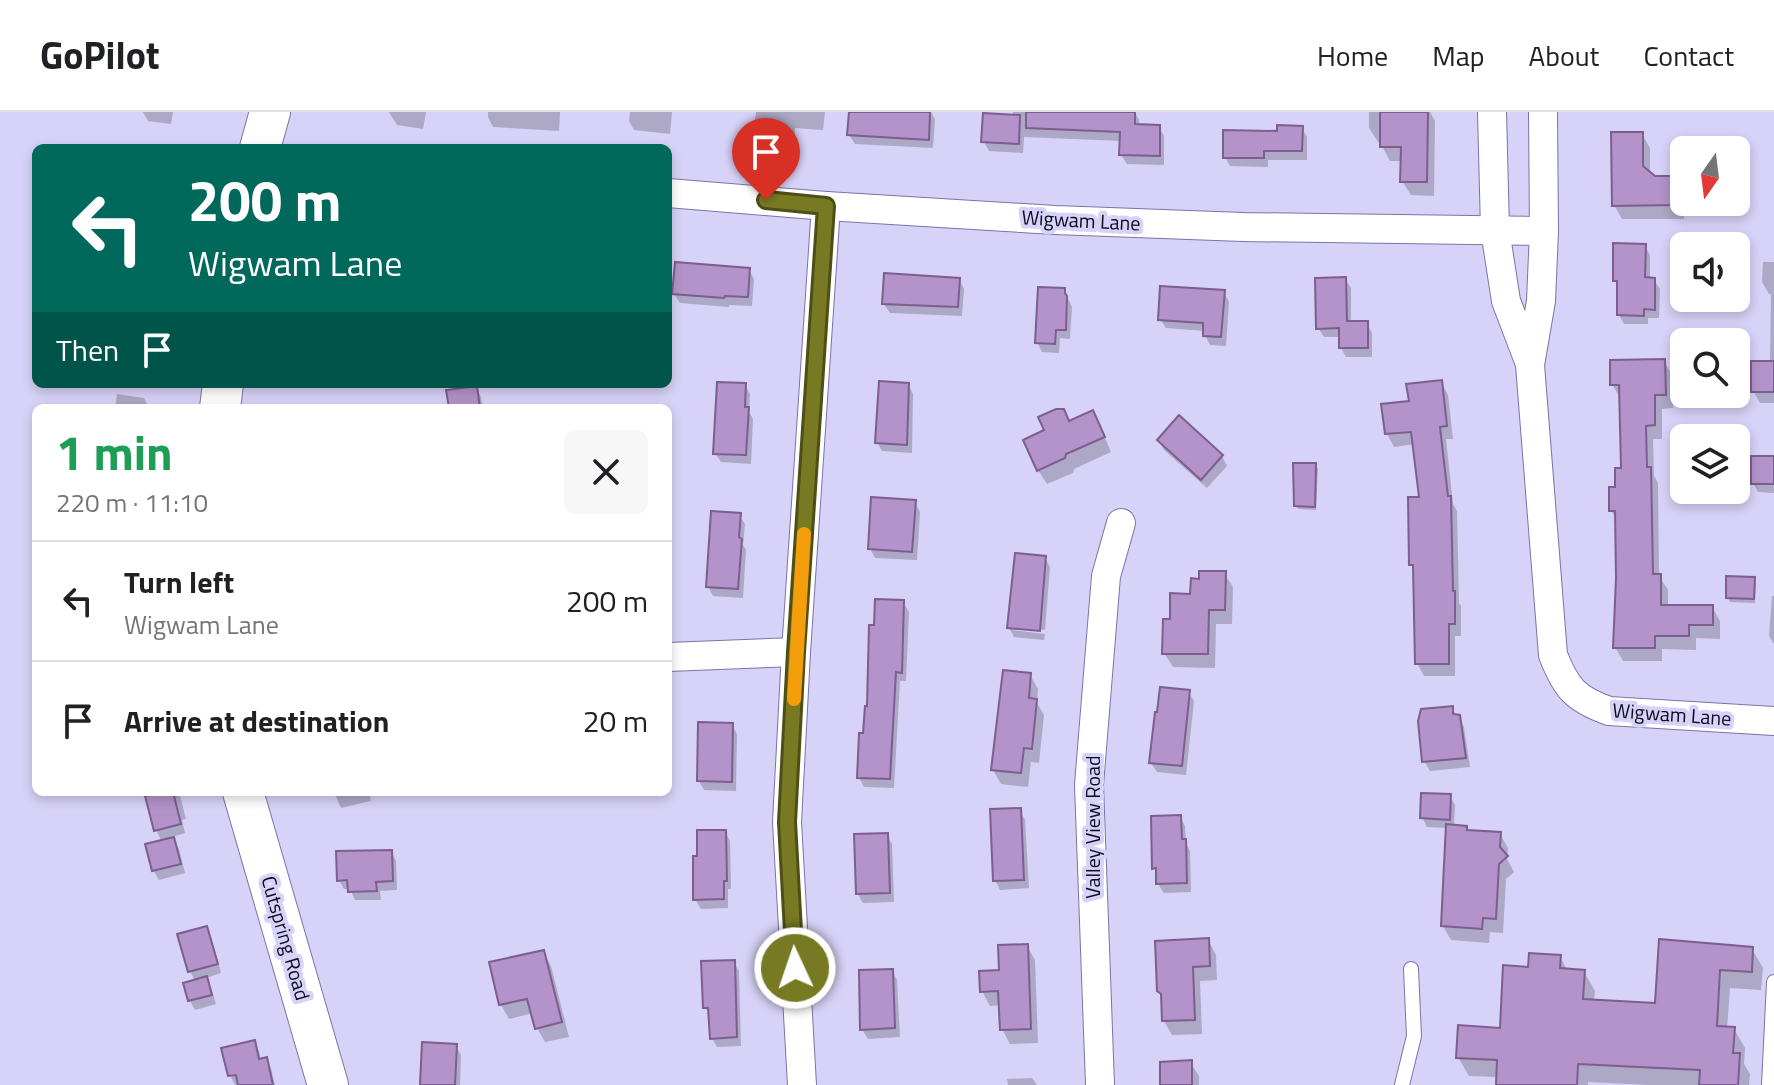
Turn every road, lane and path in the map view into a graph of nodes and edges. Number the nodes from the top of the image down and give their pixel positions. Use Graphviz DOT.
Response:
graph roads {
  1 [pos="270,112"];
  2 [pos="1492,112"];
  3 [pos="1543,112"];
  4 [pos="261,144"];
  5 [pos="672,193"];
  6 [pos="826,206"];
  7 [pos="1495,230"];
  8 [pos="1544,231"];
  9 [pos="1530,365"];
  10 [pos="1121,523"];
  11 [pos="796,652"];
  12 [pos="672,657"];
  13 [pos="1774,721"];
  14 [pos="244,796"];
  15 [pos="1411,969"];
  16 [pos="1774,982"];
  17 [pos="328,1085"];
  18 [pos="802,1085"];
  19 [pos="1100,1085"];
  20 [pos="1402,1085"];
  21 [pos="1769,1085"];
  1 -- 4 [label="street"];
  2 -- 7 [label="street"];
  3 -- 8 [label="street"];
  5 -- 6 [label="street, Wigwam Lane"];
  6 -- 7 [label="street, Wigwam Lane"];
  6 -- 11 [label="street"];
  7 -- 8 [label="street, Wigwam Lane"];
  7 -- 9 [label="street, Wigwam Lane"];
  8 -- 9 [label="street, Wigwam Lane"];
  9 -- 13 [label="street, Wigwam Lane"];
  10 -- 19 [label="street, Valley View Road"];
  11 -- 12 [label="street"];
  11 -- 18 [label="street"];
  14 -- 17 [label="street, Cutspring Road"];
  15 -- 20 [label="lane"];
  16 -- 21 [label="lane"];
}
